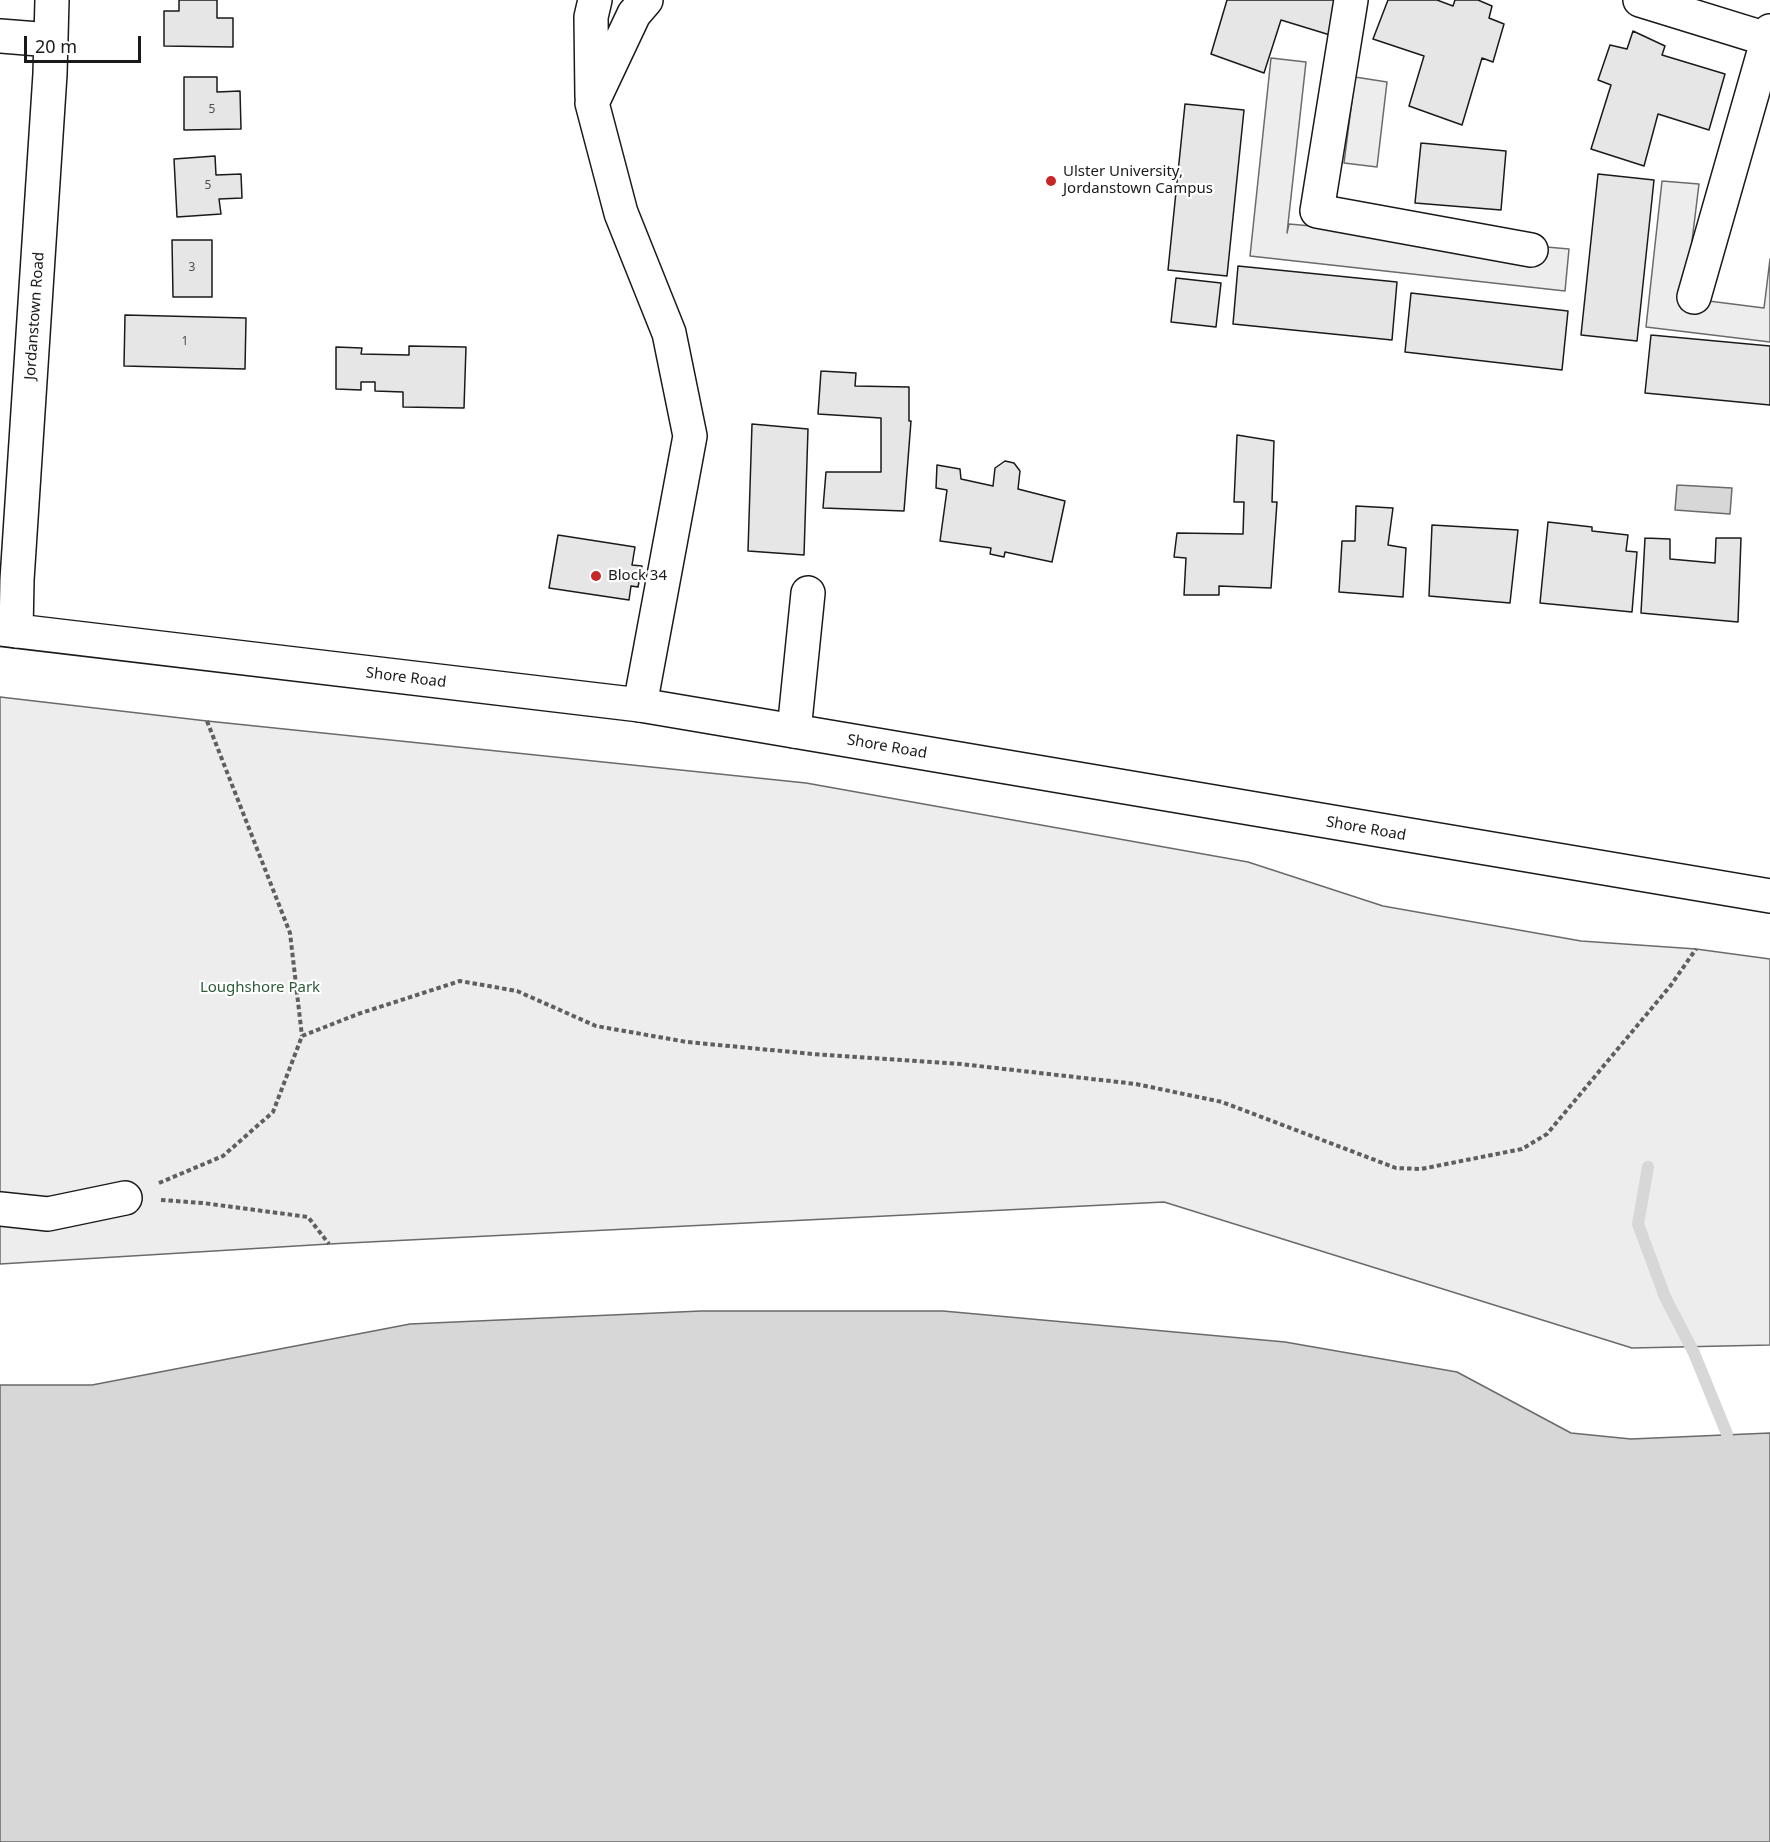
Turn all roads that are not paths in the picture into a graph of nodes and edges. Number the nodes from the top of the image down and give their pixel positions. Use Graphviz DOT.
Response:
graph roads {
  1 [pos="52,0"];
  2 [pos="596,0"];
  3 [pos="645,0"];
  4 [pos="1351,0"];
  5 [pos="1640,0"];
  6 [pos="0,36"];
  7 [pos="1769,36"];
  8 [pos="51,40"];
  9 [pos="592,103"];
  10 [pos="1531,250"];
  11 [pos="1694,297"];
  12 [pos="808,593"];
  13 [pos="8,630"];
  14 [pos="640,705"];
  15 [pos="794,731"];
  16 [pos="1770,896"];
  17 [pos="125,1198"];
  18 [pos="0,1209"];
  1 -- 8 [label="main road, Jordanstown Road"];
  2 -- 9 [label="main road"];
  3 -- 9 [label="main road"];
  4 -- 10 [label="main road"];
  5 -- 7 [label="main road"];
  6 -- 8 [label="main road"];
  7 -- 11 [label="main road"];
  8 -- 13 [label="main road, Jordanstown Road"];
  9 -- 14 [label="main road"];
  12 -- 15 [label="main road"];
  13 -- 14 [label="main road, Shore Road"];
  14 -- 15 [label="main road, Shore Road"];
  15 -- 16 [label="main road, Shore Road"];
  17 -- 18 [label="main road"];
}
